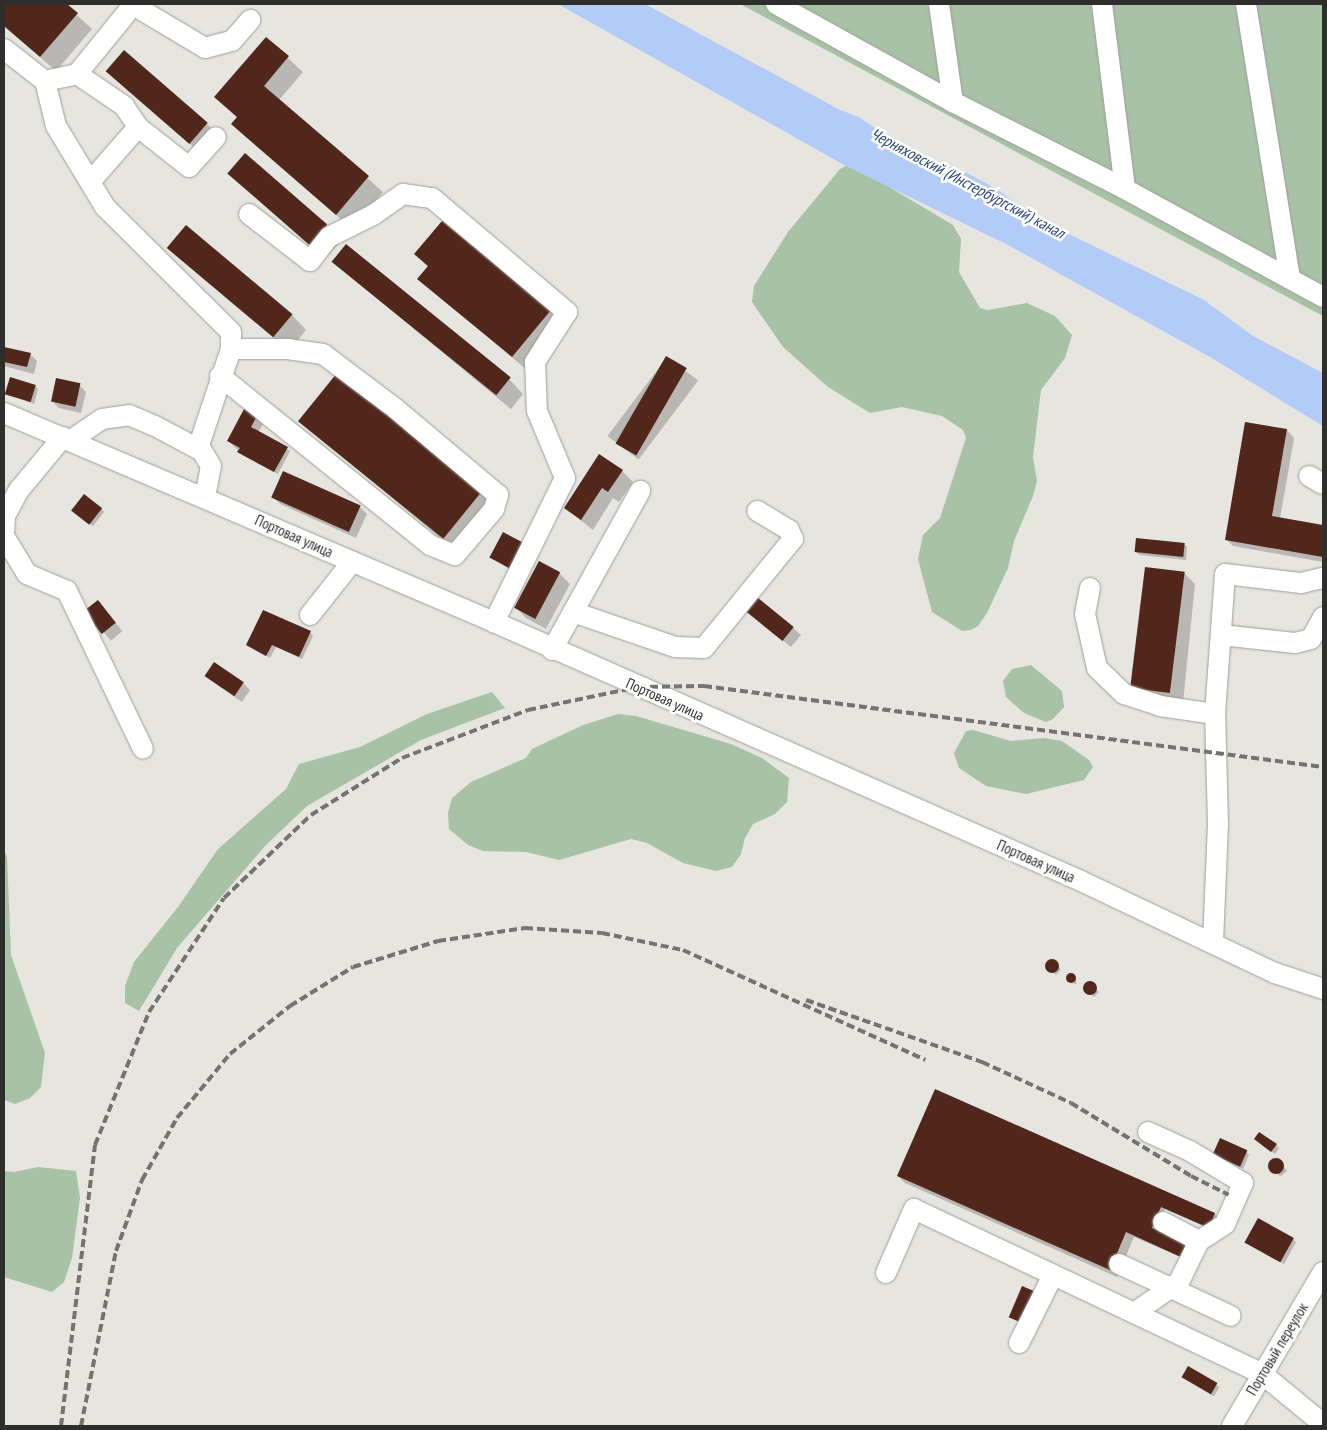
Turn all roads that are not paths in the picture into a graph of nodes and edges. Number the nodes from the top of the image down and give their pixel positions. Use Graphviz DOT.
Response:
graph roads {
  1 [pos="132,4"];
  2 [pos="939,4"];
  3 [pos="1102,4"];
  4 [pos="1246,4"];
  5 [pos="785,6"];
  6 [pos="250,20"];
  7 [pos="4,49"];
  8 [pos="77,74"];
  9 [pos="45,81"];
  10 [pos="954,102"];
  11 [pos="138,127"];
  12 [pos="216,137"];
  13 [pos="90,182"];
  14 [pos="1125,188"];
  15 [pos="249,214"];
  16 [pos="1290,279"];
  17 [pos="1323,297"];
  18 [pos="230,349"];
  19 [pos="220,376"];
  20 [pos="4,413"];
  21 [pos="67,438"];
  22 [pos="198,448"];
  23 [pos="640,491"];
  24 [pos="205,497"];
  25 [pos="757,511"];
  26 [pos="4,535"];
  27 [pos="352,562"];
  28 [pos="1323,578"];
  29 [pos="1090,588"];
  30 [pos="573,612"];
  31 [pos="310,615"];
  32 [pos="1323,617"];
  33 [pos="494,622"];
  34 [pos="1221,634"];
  35 [pos="552,650"];
  36 [pos="1215,714"];
  37 [pos="143,749"];
  38 [pos="1213,943"];
  39 [pos="1323,989"];
  40 [pos="1148,1132"];
  41 [pos="1162,1222"];
  42 [pos="1199,1241"];
  43 [pos="1119,1264"];
  44 [pos="1323,1272"];
  45 [pos="886,1273"];
  46 [pos="1053,1275"];
  47 [pos="1170,1288"];
  48 [pos="1134,1313"];
  49 [pos="1231,1316"];
  50 [pos="1019,1342"];
  51 [pos="1261,1373"];
  52 [pos="1323,1424"];
  53 [pos="1232,1426"];
  1 -- 6 [label="street"];
  1 -- 8 [label="street"];
  2 -- 10 [label="street"];
  3 -- 14 [label="street"];
  4 -- 16 [label="street"];
  5 -- 10 [label="street"];
  7 -- 9 [label="street"];
  8 -- 9 [label="street"];
  8 -- 11 [label="street"];
  9 -- 13 [label="street"];
  10 -- 14 [label="street"];
  11 -- 12 [label="street"];
  11 -- 13 [label="street"];
  13 -- 18 [label="street"];
  14 -- 16 [label="street"];
  15 -- 33 [label="street"];
  16 -- 17 [label="street"];
  18 -- 19 [label="street"];
  18 -- 19 [label="street"];
  19 -- 22 [label="street"];
  20 -- 21 [label="street, Портовая улица"];
  21 -- 22 [label="street"];
  21 -- 24 [label="street, Портовая улица"];
  21 -- 26 [label="street"];
  22 -- 24 [label="street"];
  23 -- 30 [label="street"];
  24 -- 27 [label="street, Портовая улица"];
  25 -- 30 [label="street"];
  26 -- 37 [label="street"];
  27 -- 31 [label="street"];
  27 -- 33 [label="street, Портовая улица"];
  28 -- 34 [label="street"];
  29 -- 36 [label="street"];
  30 -- 35 [label="street"];
  32 -- 34 [label="street"];
  33 -- 35 [label="street, Портовая улица"];
  34 -- 36 [label="street"];
  35 -- 38 [label="street, Портовая улица"];
  36 -- 38 [label="street"];
  38 -- 39 [label="street, Портовая улица"];
  40 -- 42 [label="street"];
  41 -- 42 [label="street"];
  42 -- 47 [label="street"];
  43 -- 47 [label="street"];
  44 -- 51 [label="street, Портовый переулок"];
  45 -- 46 [label="street"];
  46 -- 48 [label="street"];
  46 -- 50 [label="street"];
  47 -- 48 [label="street"];
  47 -- 49 [label="street"];
  48 -- 51 [label="street"];
  51 -- 52 [label="street"];
  51 -- 53 [label="street, Портовый переулок"];
}
